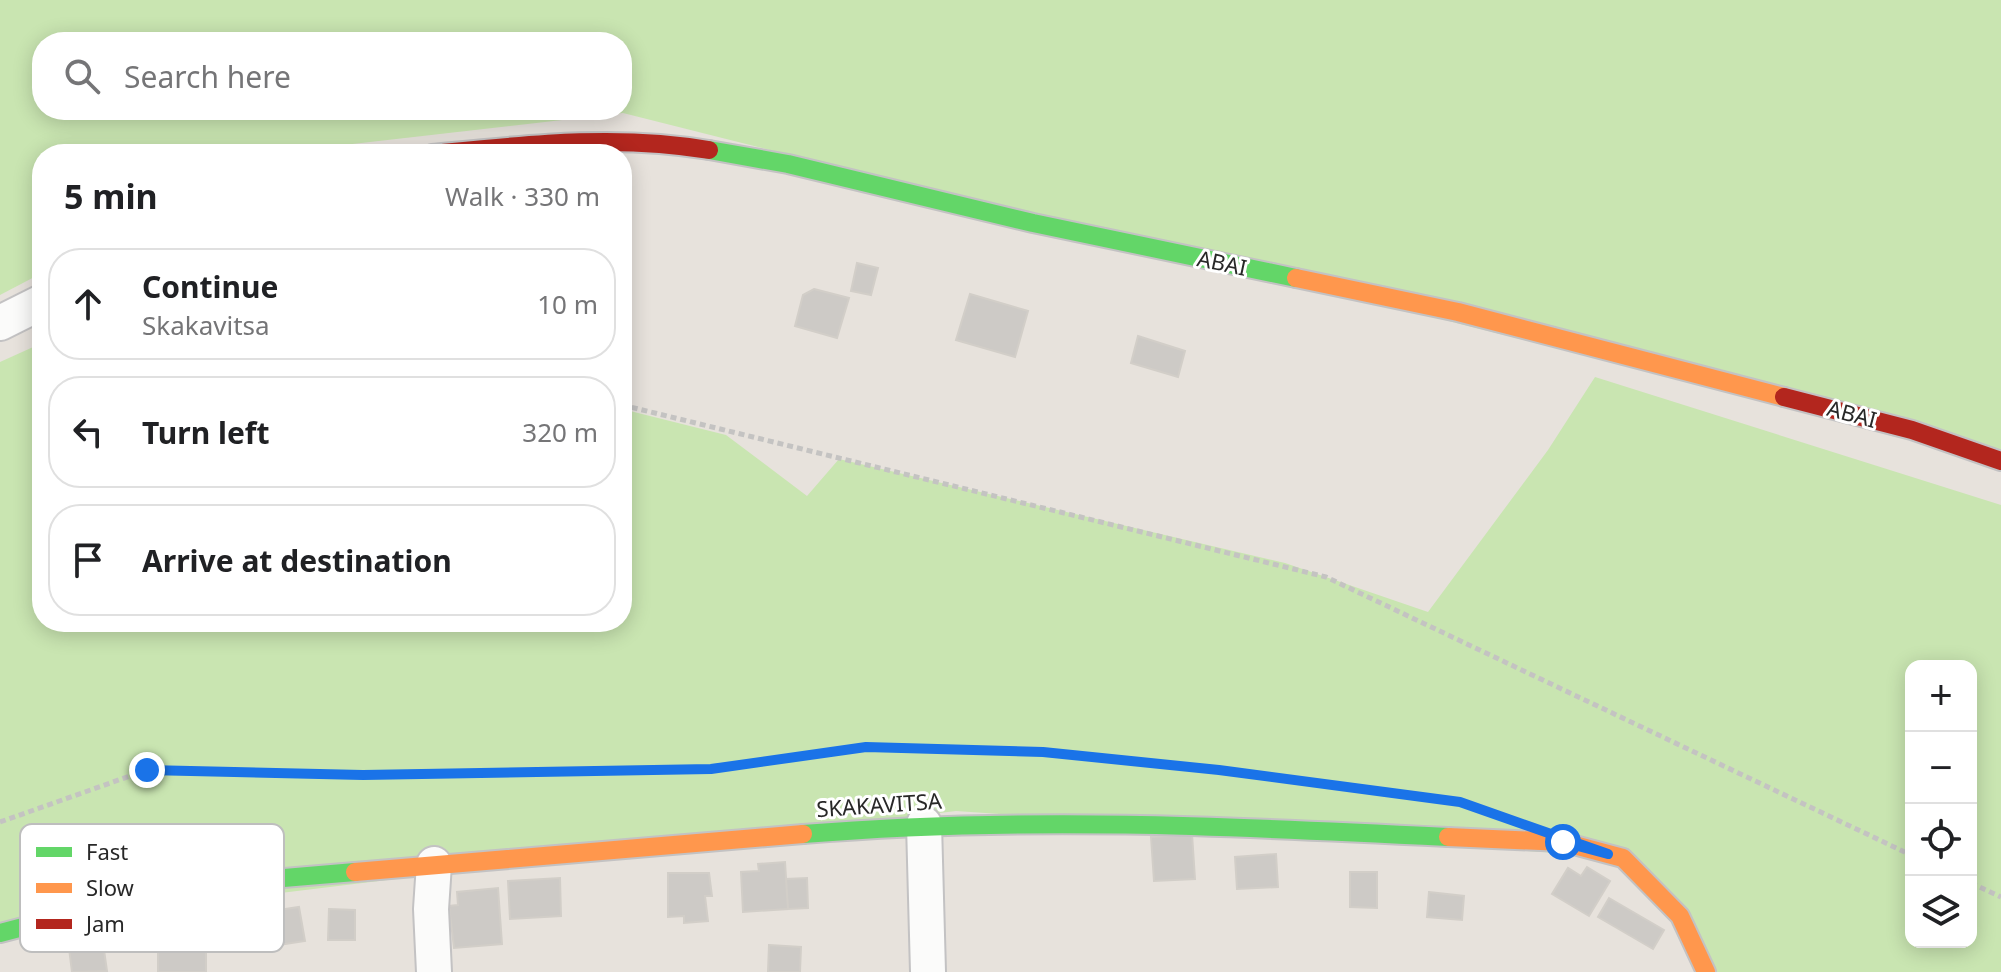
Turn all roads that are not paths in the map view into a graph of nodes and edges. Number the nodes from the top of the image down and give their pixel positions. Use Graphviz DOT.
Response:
graph roads {
  1 [pos="531,144"];
  2 [pos="32,307"];
  3 [pos="0,323"];
  4 [pos="2001,461"];
  5 [pos="924,824"];
  6 [pos="434,864"];
  7 [pos="284,877"];
  8 [pos="20,928"];
  9 [pos="0,933"];
  10 [pos="434,972"];
  11 [pos="928,972"];
  12 [pos="1706,972"];
  1 -- 4 [label="street, ABAI"];
  2 -- 3 [label="street"];
  5 -- 6 [label="street, SKAKAVITSA"];
  5 -- 11 [label="street"];
  5 -- 12 [label="street, SKAKAVITSA"];
  6 -- 7 [label="street, SKAKAVITSA"];
  6 -- 10 [label="street"];
  8 -- 9 [label="street, SKAKAVITSA"];
}
